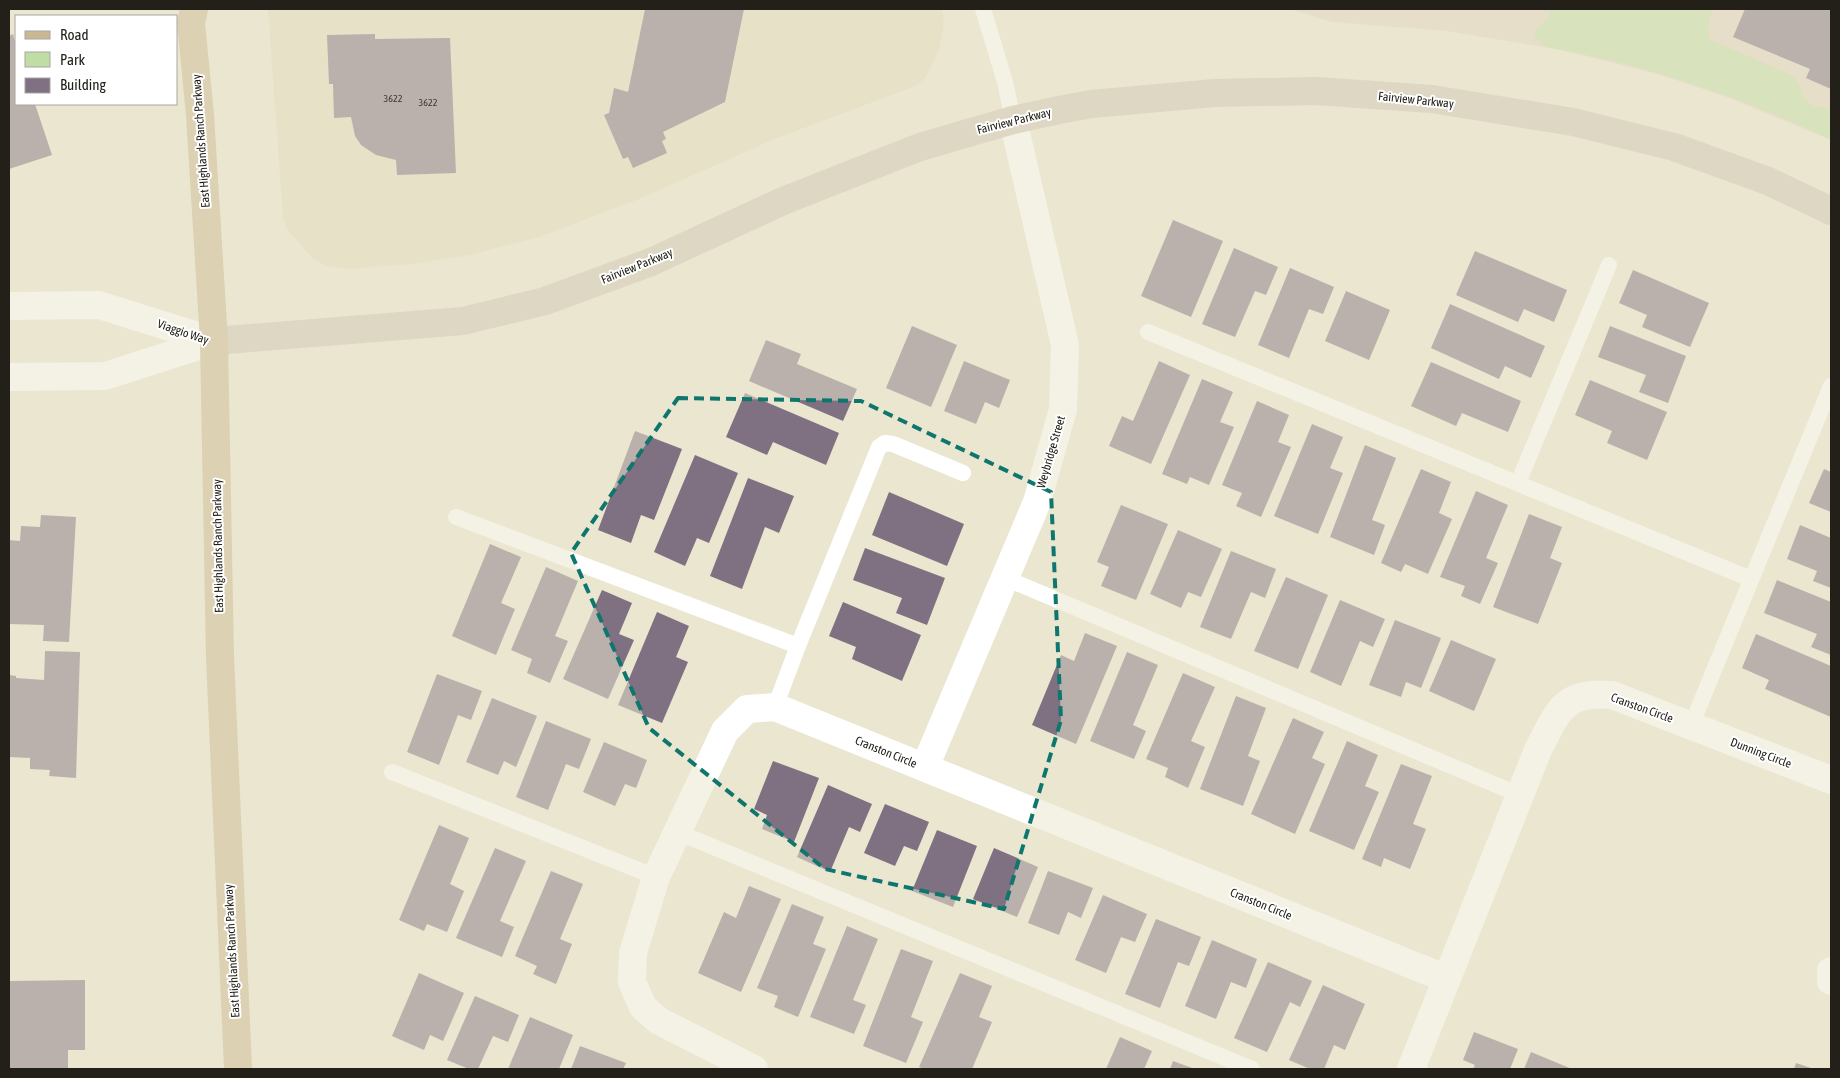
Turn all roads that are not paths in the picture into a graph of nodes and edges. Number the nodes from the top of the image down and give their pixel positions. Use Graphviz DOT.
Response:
graph roads {
  1 [pos="983,9"];
  2 [pos="190,14"];
  3 [pos="1013,120"];
  4 [pos="1831,211"];
  5 [pos="1609,265"];
  6 [pos="9,306"];
  7 [pos="1148,332"];
  8 [pos="214,341"];
  9 [pos="9,377"];
  10 [pos="1831,386"];
  11 [pos="963,473"];
  12 [pos="1518,484"];
  13 [pos="456,517"];
  14 [pos="1005,578"];
  15 [pos="1751,579"];
  16 [pos="798,646"];
  17 [pos="775,707"];
  18 [pos="1691,726"];
  19 [pos="925,767"];
  20 [pos="392,772"];
  21 [pos="1831,780"];
  22 [pos="1520,795"];
  23 [pos="677,832"];
  24 [pos="656,877"];
  25 [pos="1831,971"];
  26 [pos="1446,979"];
  27 [pos="1831,981"];
  28 [pos="238,1069"];
  29 [pos="754,1069"];
  30 [pos="1252,1069"];
  31 [pos="1411,1069"];
  1 -- 3 [label="lane"];
  2 -- 8 [label="main road, East Highlands Ranch Parkway"];
  3 -- 4 [label="main road, Fairview Parkway"];
  3 -- 8 [label="main road, Fairview Parkway"];
  3 -- 14 [label="street, Weybridge Street"];
  5 -- 12 [label="lane"];
  6 -- 8 [label="street, Viaggio Way"];
  7 -- 12 [label="lane"];
  8 -- 9 [label="street, Viaggio Way"];
  8 -- 28 [label="main road, East Highlands Ranch Parkway"];
  10 -- 15 [label="lane"];
  11 -- 16 [label="lane"];
  12 -- 15 [label="lane"];
  13 -- 16 [label="lane"];
  14 -- 19 [label="street, Weybridge Street"];
  14 -- 22 [label="lane"];
  15 -- 18 [label="lane"];
  16 -- 17 [label="lane"];
  17 -- 19 [label="street, Cranston Circle"];
  17 -- 23 [label="street, Cranston Circle"];
  18 -- 21 [label="street, Dunning Circle"];
  18 -- 22 [label="street, Cranston Circle"];
  19 -- 26 [label="street, Cranston Circle"];
  20 -- 24 [label="lane"];
  22 -- 26 [label="street, Cranston Circle"];
  23 -- 24 [label="street, Cranston Circle"];
  23 -- 30 [label="lane"];
  24 -- 29 [label="street, Cranston Circle"];
  25 -- 27 [label="street"];
  26 -- 31 [label="street, Cranston Circle"];
}
